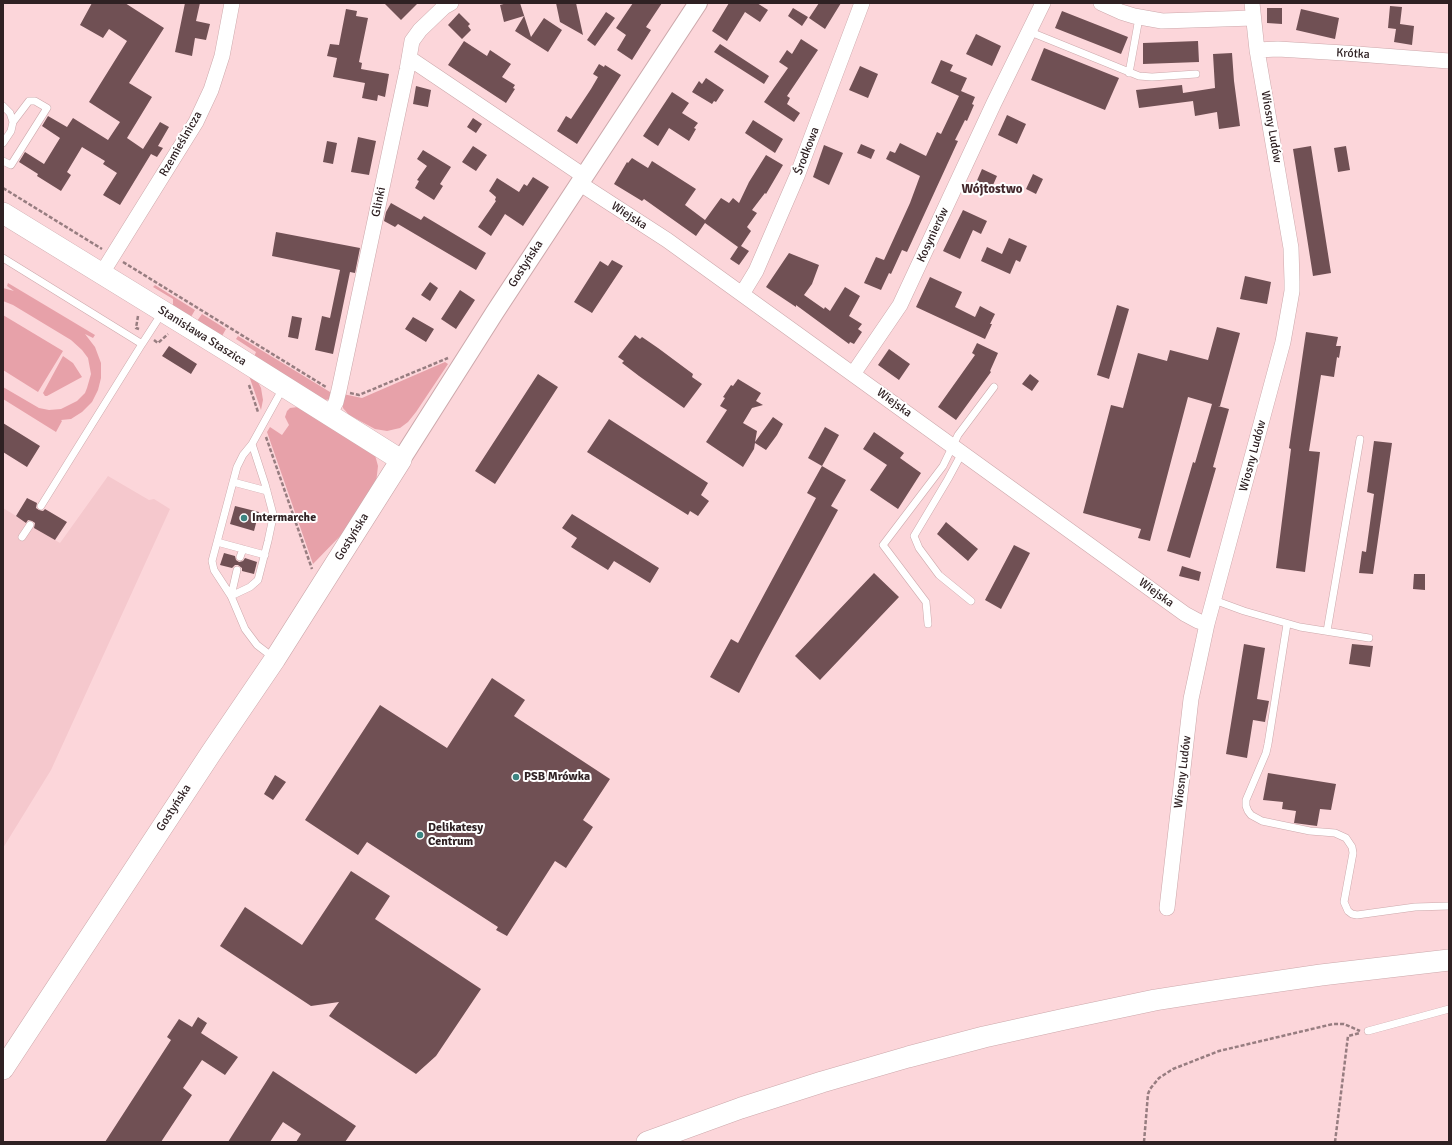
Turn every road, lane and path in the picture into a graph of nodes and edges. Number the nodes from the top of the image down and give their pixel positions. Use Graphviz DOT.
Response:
graph roads {
  1 [pos="232,3"];
  2 [pos="451,3"];
  3 [pos="698,3"];
  4 [pos="862,3"];
  5 [pos="1043,3"];
  6 [pos="1101,3"];
  7 [pos="1253,10"];
  8 [pos="1139,18"];
  9 [pos="1028,31"];
  10 [pos="1257,50"];
  11 [pos="409,58"];
  12 [pos="1449,61"];
  13 [pos="1130,73"];
  14 [pos="1196,74"];
  15 [pos="3,106"];
  16 [pos="13,122"];
  17 [pos="3,143"];
  18 [pos="3,161"];
  19 [pos="582,180"];
  20 [pos="3,188"];
  21 [pos="4,216"];
  22 [pos="112,255"];
  23 [pos="3,258"];
  24 [pos="102,273"];
  25 [pos="153,281"];
  26 [pos="150,285"];
  27 [pos="742,294"];
  28 [pos="163,311"];
  29 [pos="174,333"];
  30 [pos="154,340"];
  31 [pos="142,344"];
  32 [pos="451,355"];
  33 [pos="853,374"];
  34 [pos="249,383"];
  35 [pos="284,386"];
  36 [pos="994,387"];
  37 [pos="339,390"];
  38 [pos="329,415"];
  39 [pos="255,417"];
  40 [pos="265,436"];
  41 [pos="1360,439"];
  42 [pos="252,444"];
  43 [pos="957,450"];
  44 [pos="401,460"];
  45 [pos="233,482"];
  46 [pos="267,491"];
  47 [pos="41,506"];
  48 [pos="30,525"];
  49 [pos="22,537"];
  50 [pos="217,542"];
  51 [pos="243,549"];
  52 [pos="265,555"];
  53 [pos="240,557"];
  54 [pos="237,570"];
  55 [pos="313,572"];
  56 [pos="231,596"];
  57 [pos="1214,600"];
  58 [pos="971,601"];
  59 [pos="928,624"];
  60 [pos="1207,624"];
  61 [pos="1286,624"];
  62 [pos="1327,631"];
  63 [pos="1368,638"];
  64 [pos="275,659"];
  65 [pos="1449,906"];
  66 [pos="1167,908"];
  67 [pos="1449,960"];
  68 [pos="1449,1009"];
  69 [pos="1368,1031"];
  70 [pos="3,1069"];
  71 [pos="647,1142"];
  72 [pos="1144,1142"];
  73 [pos="1335,1142"];
  1 -- 22 [label="street, Rzemieślnicza"];
  2 -- 11 [label="street, Glinki"];
  3 -- 19 [label="street, Gostyńska"];
  4 -- 27 [label="street, Środkowa"];
  5 -- 9 [label="street, Kosynierów"];
  6 -- 8 [label="street"];
  7 -- 8 [label="street"];
  7 -- 10 [label="street, Wiosny Ludów"];
  8 -- 13 [label="lane"];
  9 -- 13 [label="lane"];
  9 -- 33 [label="street, Kosynierów"];
  10 -- 12 [label="street, Krótka"];
  10 -- 57 [label="street, Wiosny Ludów"];
  11 -- 19 [label="street, Wiejska"];
  11 -- 37 [label="street, Glinki"];
  13 -- 14 [label="lane"];
  15 -- 16 [label="lane"];
  16 -- 17 [label="lane"];
  16 -- 18 [label="lane"];
  19 -- 27 [label="street, Wiejska"];
  19 -- 44 [label="street, Gostyńska"];
  20 -- 22 [label="path"];
  21 -- 24 [label="main road, Stanisława Staszica"];
  22 -- 24 [label="street, Rzemieślnicza"];
  22 -- 25 [label="path"];
  23 -- 31 [label="lane"];
  24 -- 28 [label="main road, Stanisława Staszica"];
  25 -- 26 [label="path"];
  25 -- 37 [label="path"];
  27 -- 33 [label="street, Wiejska"];
  28 -- 31 [label="lane"];
  28 -- 35 [label="main road, Stanisława Staszica"];
  29 -- 30 [label="path"];
  31 -- 47 [label="lane"];
  32 -- 37 [label="path"];
  33 -- 43 [label="street, Wiejska"];
  34 -- 39 [label="path"];
  35 -- 38 [label="main road, Stanisława Staszica"];
  35 -- 42 [label="lane"];
  36 -- 43 [label="lane"];
  37 -- 38 [label="street, Glinki"];
  38 -- 44 [label="main road, Stanisława Staszica"];
  40 -- 55 [label="path"];
  41 -- 62 [label="lane"];
  42 -- 45 [label="lane"];
  42 -- 46 [label="lane"];
  43 -- 58 [label="lane"];
  43 -- 59 [label="lane"];
  43 -- 60 [label="street, Wiejska"];
  44 -- 64 [label="main road, Gostyńska"];
  45 -- 46 [label="lane"];
  45 -- 50 [label="lane"];
  46 -- 52 [label="lane"];
  48 -- 49 [label="lane"];
  50 -- 51 [label="lane"];
  50 -- 56 [label="lane"];
  51 -- 52 [label="lane"];
  51 -- 53 [label="lane"];
  52 -- 56 [label="lane"];
  54 -- 56 [label="lane"];
  56 -- 64 [label="lane"];
  57 -- 60 [label="street, Wiosny Ludów"];
  57 -- 61 [label="lane"];
  60 -- 66 [label="street, Wiosny Ludów"];
  61 -- 62 [label="lane"];
  61 -- 65 [label="lane"];
  62 -- 63 [label="lane"];
  64 -- 70 [label="main road, Gostyńska"];
  67 -- 71 [label="main road"];
  68 -- 69 [label="lane"];
  72 -- 73 [label="path"];
}
